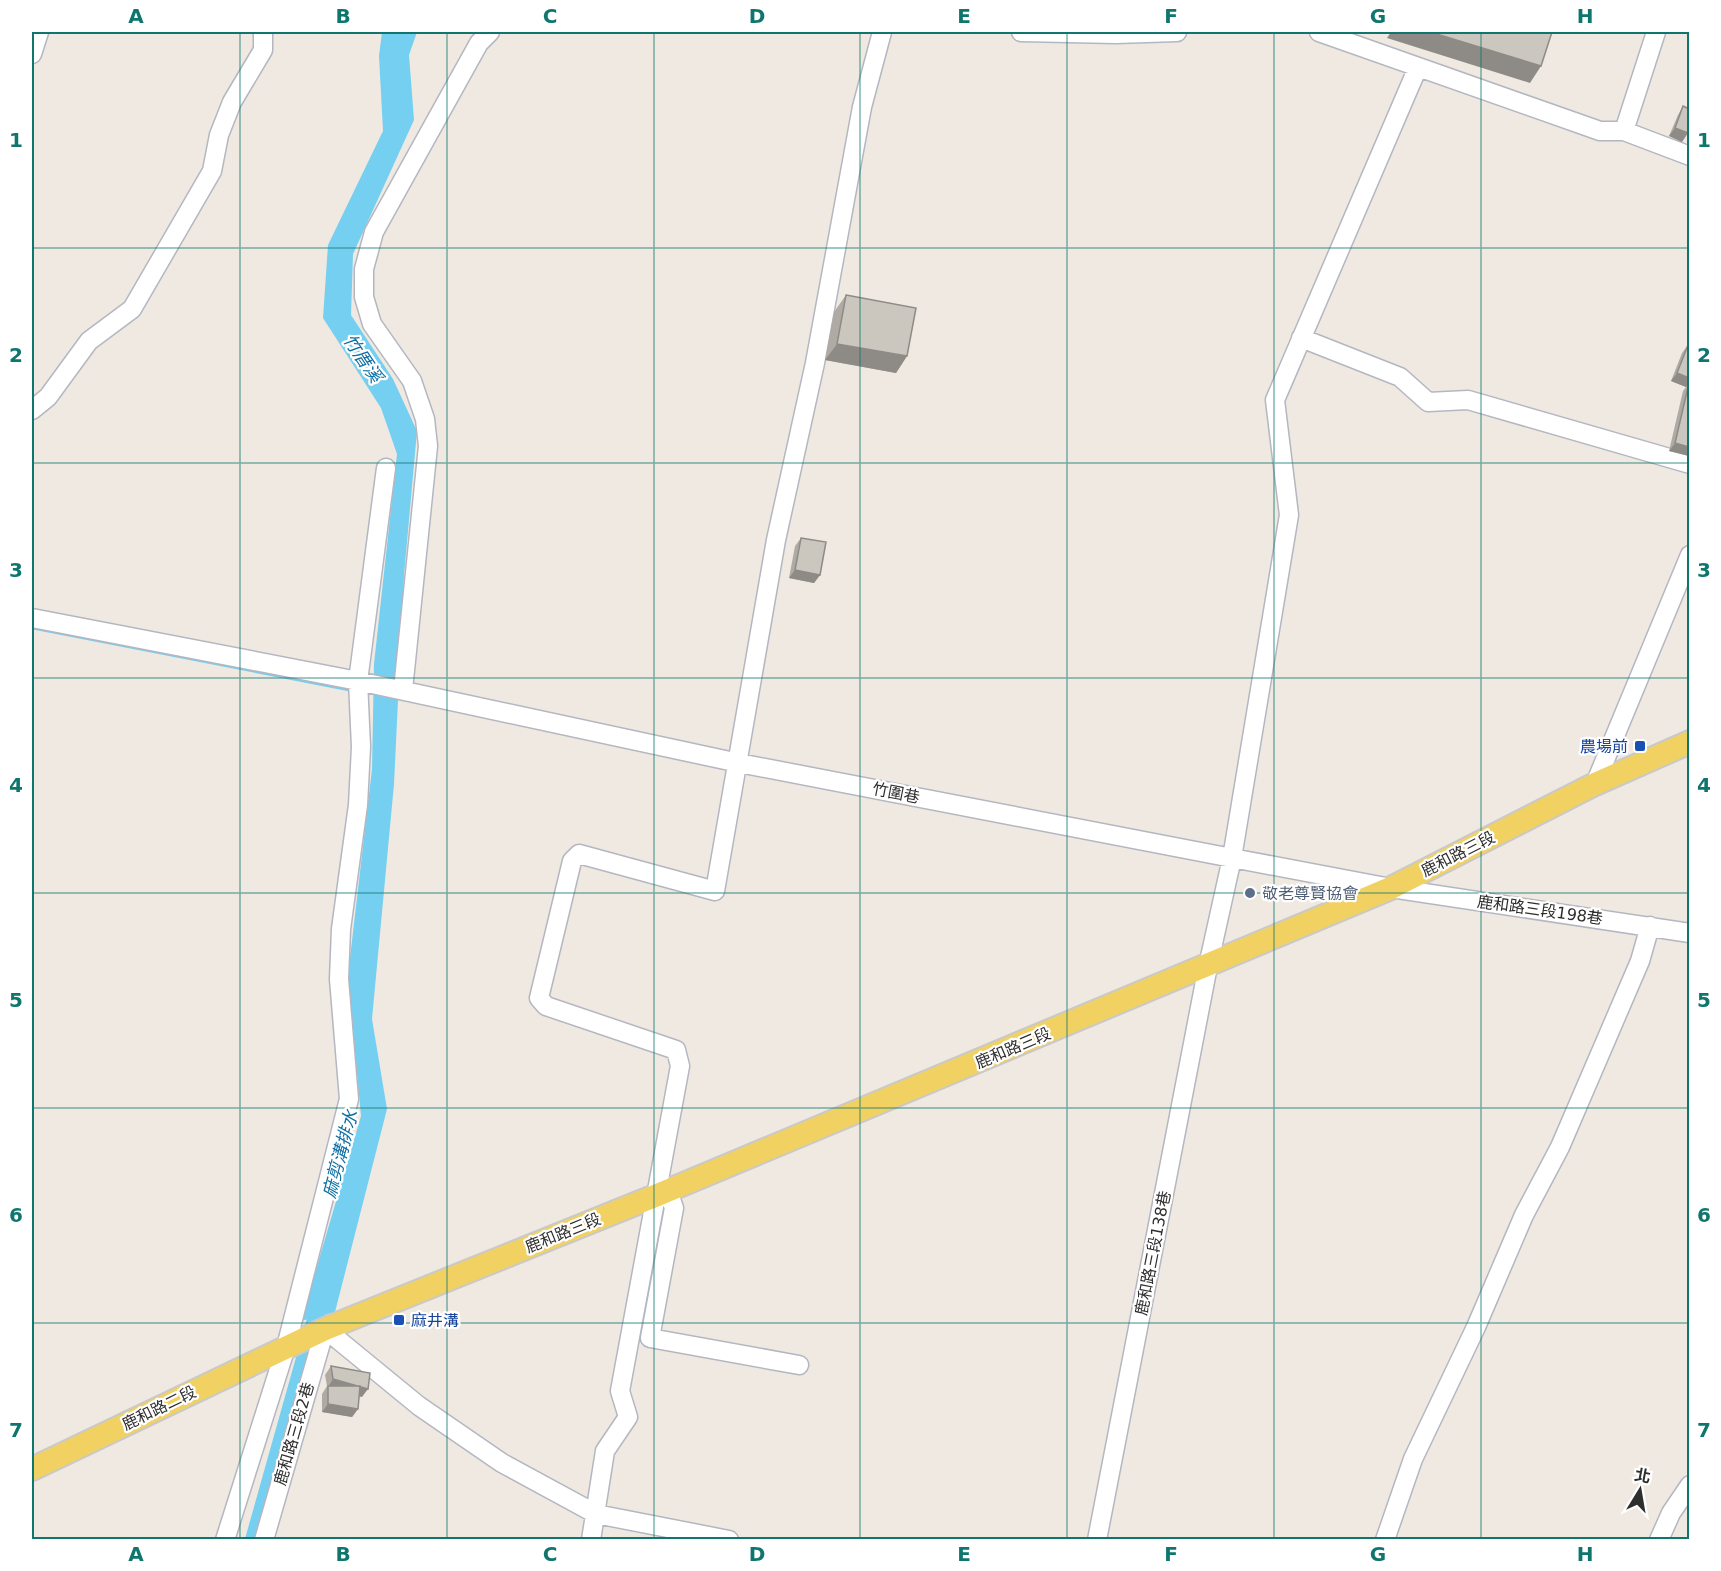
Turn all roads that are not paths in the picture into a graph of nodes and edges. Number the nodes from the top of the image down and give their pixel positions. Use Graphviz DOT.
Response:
graph roads {
  1 [pos="39,32"];
  2 [pos="263,32"];
  3 [pos="490,32"];
  4 [pos="882,32"];
  5 [pos="1021,32"];
  6 [pos="1177,32"];
  7 [pos="1319,32"];
  8 [pos="1656,32"];
  9 [pos="1116,33"];
  10 [pos="32,54"];
  11 [pos="1418,67"];
  12 [pos="1624,131"];
  13 [pos="1689,156"];
  14 [pos="1301,338"];
  15 [pos="32,410"];
  16 [pos="1689,464"];
  17 [pos="386,468"];
  18 [pos="1689,555"];
  19 [pos="32,618"];
  20 [pos="358,681"];
  21 [pos="403,690"];
  22 [pos="1689,742"];
  23 [pos="739,763"];
  24 [pos="1594,784"];
  25 [pos="1232,858"];
  26 [pos="1391,888"];
  27 [pos="1650,926"];
  28 [pos="1689,933"];
  29 [pos="1208,966"];
  30 [pos="661,1193"];
  31 [pos="325,1329"];
  32 [pos="286,1347"];
  33 [pos="799,1365"];
  34 [pos="32,1469"];
  35 [pos="1689,1485"];
  36 [pos="596,1514"];
  37 [pos="225,1539"];
  38 [pos="264,1539"];
  39 [pos="591,1539"];
  40 [pos="729,1539"];
  41 [pos="1097,1539"];
  42 [pos="1385,1539"];
  43 [pos="1659,1539"];
  1 -- 10 [label="street"];
  2 -- 15 [label="street"];
  3 -- 21 [label="street"];
  4 -- 23 [label="street"];
  5 -- 9 [label="street"];
  6 -- 9 [label="street"];
  7 -- 11 [label="street"];
  8 -- 12 [label="street"];
  11 -- 12 [label="street"];
  11 -- 14 [label="street, 鹿和路三段138巷"];
  12 -- 13 [label="street"];
  14 -- 16 [label="street"];
  14 -- 25 [label="street, 鹿和路三段138巷"];
  17 -- 20 [label="street"];
  18 -- 24 [label="street"];
  19 -- 20 [label="street, 竹圍巷"];
  20 -- 21 [label="street, 竹圍巷"];
  20 -- 32 [label="street"];
  21 -- 23 [label="street, 竹圍巷"];
  22 -- 24 [label="main road, 鹿和路三段"];
  23 -- 25 [label="street, 竹圍巷"];
  23 -- 30 [label="street"];
  24 -- 26 [label="main road, 鹿和路三段"];
  25 -- 26 [label="street, 竹圍巷"];
  25 -- 29 [label="street, 鹿和路三段138巷"];
  26 -- 27 [label="street, 鹿和路三段198巷"];
  26 -- 29 [label="main road, 鹿和路三段"];
  27 -- 28 [label="street, 鹿和路三段198巷"];
  27 -- 42 [label="street"];
  29 -- 30 [label="main road, 鹿和路三段"];
  29 -- 41 [label="street, 鹿和路三段138巷"];
  30 -- 31 [label="main road, 鹿和路三段"];
  30 -- 33 [label="street"];
  30 -- 36 [label="street"];
  31 -- 32 [label="main road, 鹿和路三段"];
  31 -- 36 [label="street"];
  31 -- 38 [label="street, 鹿和路三段2巷"];
  32 -- 34 [label="main road, 鹿和路二段"];
  32 -- 37 [label="street"];
  35 -- 43 [label="street"];
  36 -- 39 [label="street"];
  36 -- 40 [label="street"];
}
